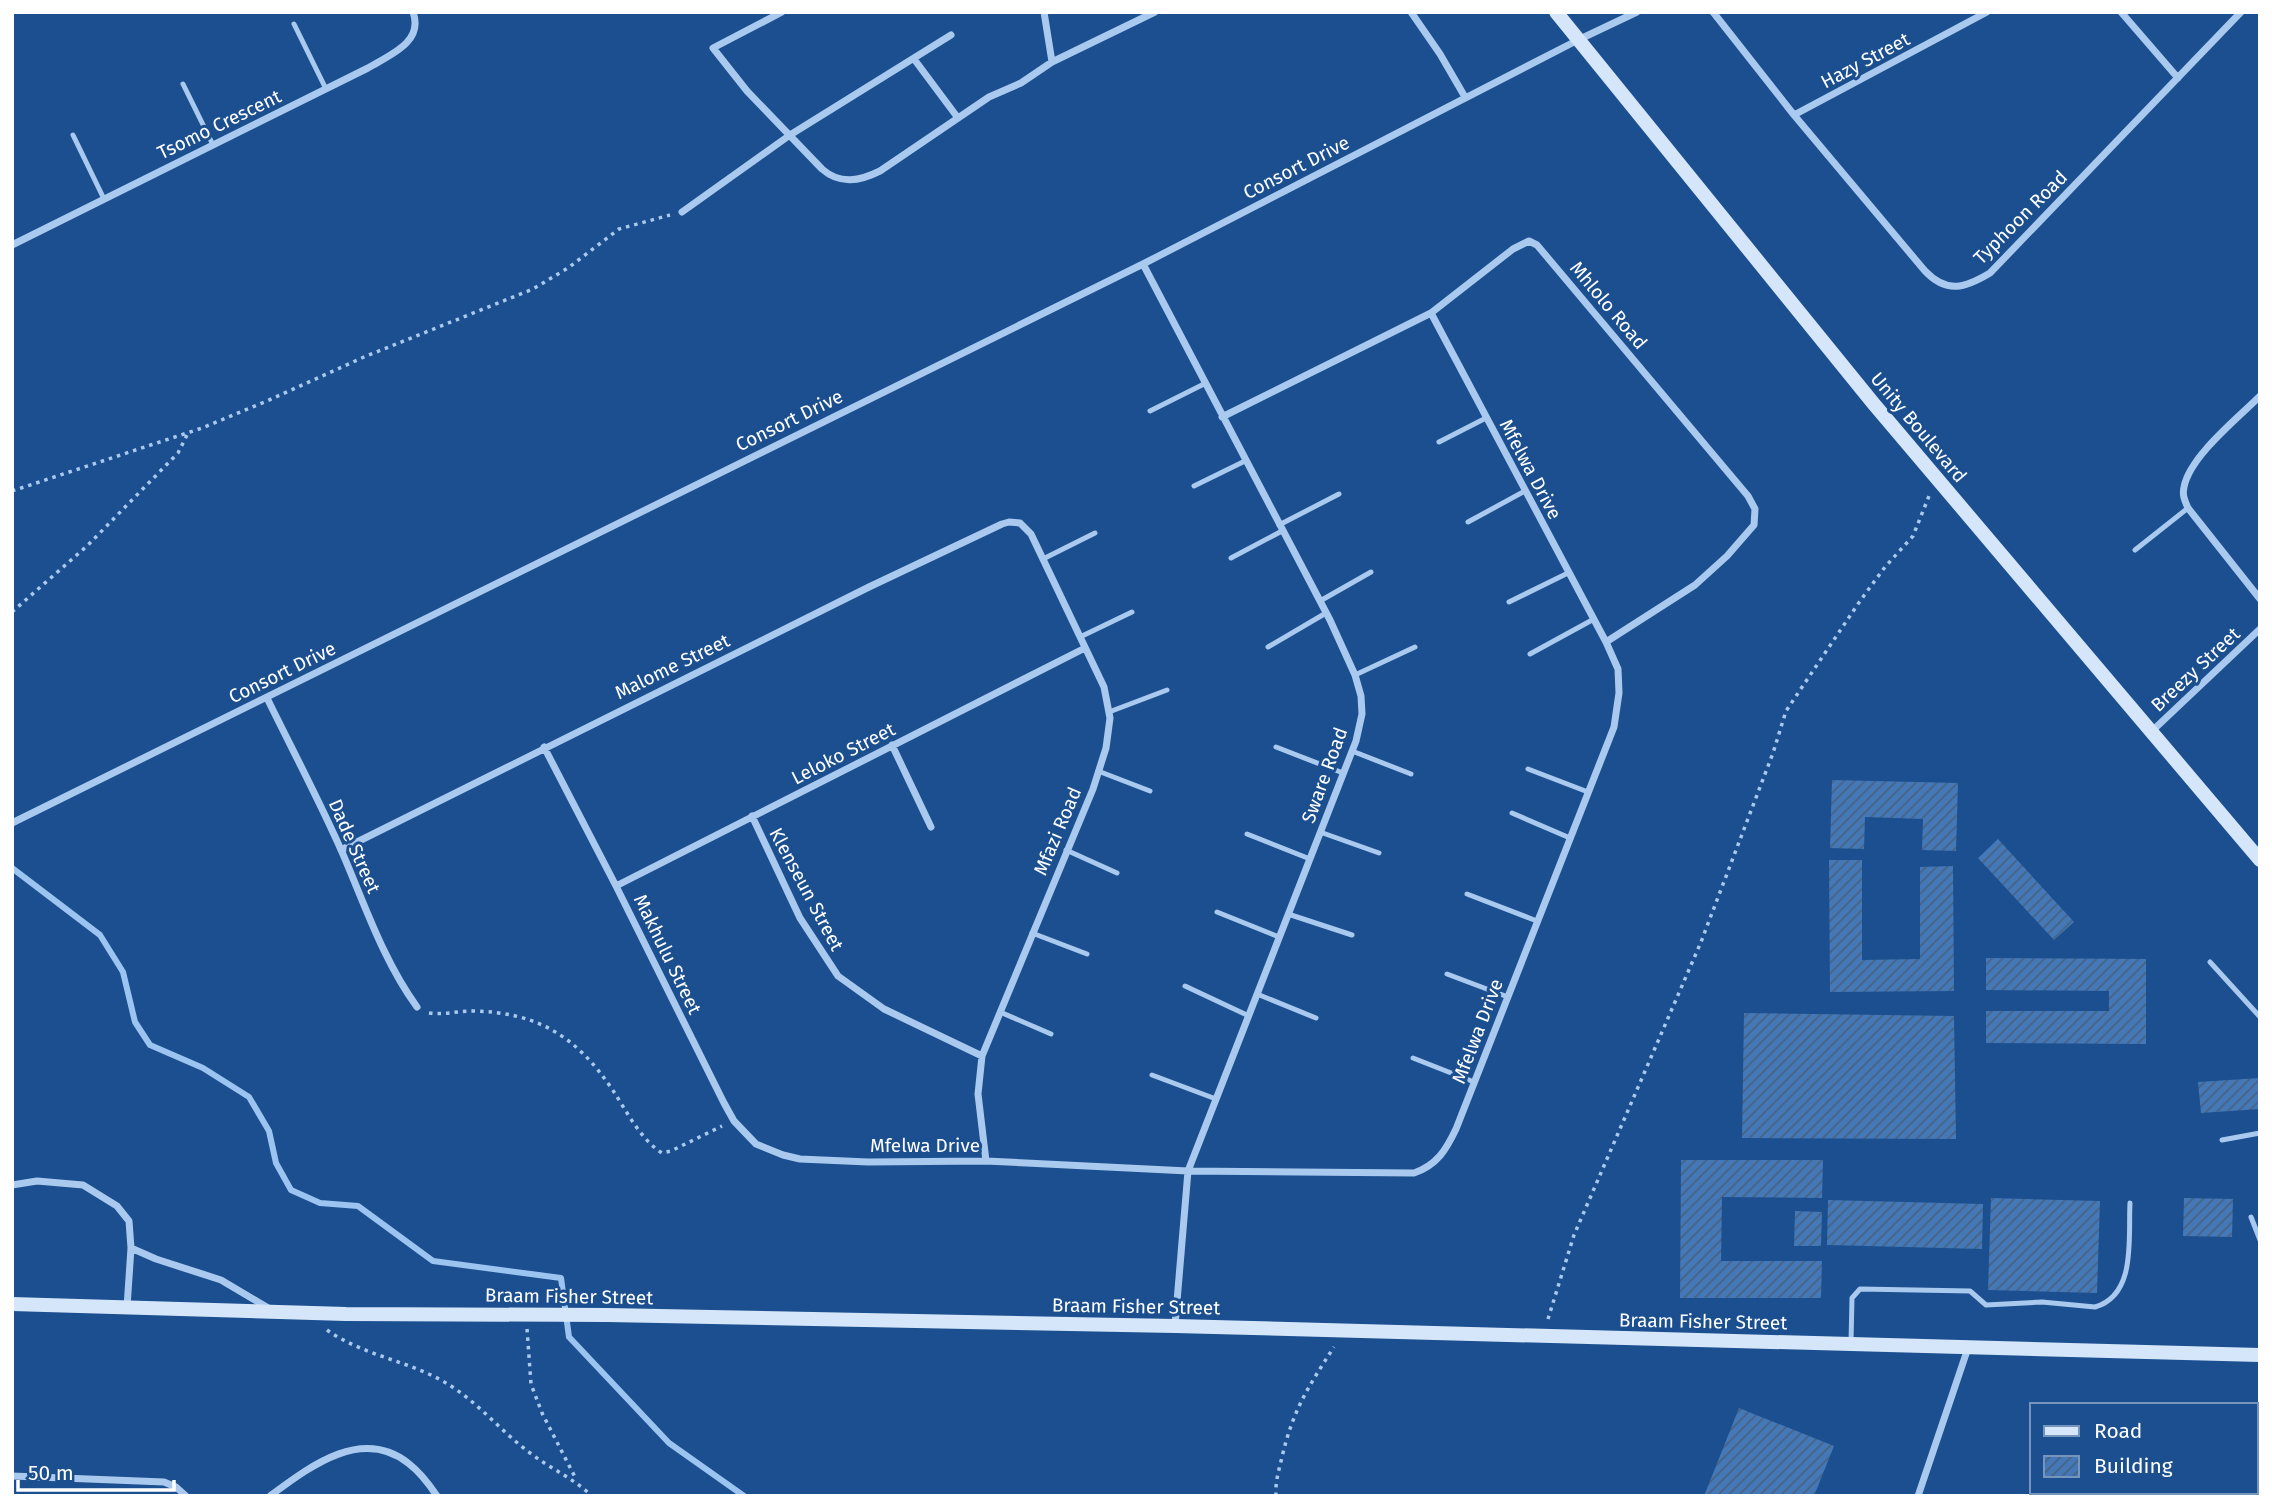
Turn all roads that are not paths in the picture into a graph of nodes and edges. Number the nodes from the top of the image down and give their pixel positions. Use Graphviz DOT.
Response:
graph roads {
  1 [pos="413,12"];
  2 [pos="782,12"];
  3 [pos="1044,12"];
  4 [pos="1155,12"];
  5 [pos="1410,12"];
  6 [pos="1556,12"];
  7 [pos="1637,12"];
  8 [pos="1713,12"];
  9 [pos="1987,12"];
  10 [pos="2121,12"];
  11 [pos="2241,12"];
  12 [pos="294,24"];
  13 [pos="951,35"];
  14 [pos="1578,40"];
  15 [pos="914,59"];
  16 [pos="1052,62"];
  17 [pos="2178,78"];
  18 [pos="183,84"];
  19 [pos="326,89"];
  20 [pos="1465,97"];
  21 [pos="1794,115"];
  22 [pos="957,118"];
  23 [pos="73,135"];
  24 [pos="790,135"];
  25 [pos="213,145"];
  26 [pos="104,199"];
  27 [pos="682,212"];
  28 [pos="12,244"];
  29 [pos="1143,264"];
  30 [pos="1431,313"];
  31 [pos="1205,384"];
  32 [pos="2260,396"];
  33 [pos="1150,411"];
  34 [pos="1222,417"];
  35 [pos="1486,418"];
  36 [pos="1439,442"];
  37 [pos="1245,461"];
  38 [pos="1194,486"];
  39 [pos="1525,491"];
  40 [pos="1339,494"];
  41 [pos="2188,508"];
  42 [pos="1468,522"];
  43 [pos="1020,523"];
  44 [pos="1281,528"];
  45 [pos="1095,533"];
  46 [pos="2135,550"];
  47 [pos="1231,558"];
  48 [pos="1043,559"];
  49 [pos="1371,572"];
  50 [pos="1568,573"];
  51 [pos="2260,599"];
  52 [pos="1320,601"];
  53 [pos="1509,602"];
  54 [pos="1132,612"];
  55 [pos="1326,613"];
  56 [pos="1594,619"];
  57 [pos="2260,629"];
  58 [pos="1080,638"];
  59 [pos="1606,642"];
  60 [pos="1415,646"];
  61 [pos="1268,647"];
  62 [pos="1085,648"];
  63 [pos="1530,654"];
  64 [pos="1355,675"];
  65 [pos="1167,690"];
  66 [pos="267,698"];
  67 [pos="1109,712"];
  68 [pos="2151,732"];
  69 [pos="892,745"];
  70 [pos="544,747"];
  71 [pos="1276,747"];
  72 [pos="1352,751"];
  73 [pos="1528,769"];
  74 [pos="1098,771"];
  75 [pos="1343,773"];
  76 [pos="1411,774"];
  77 [pos="1150,791"];
  78 [pos="1588,792"];
  79 [pos="1512,813"];
  80 [pos="752,817"];
  81 [pos="12,823"];
  82 [pos="932,827"];
  83 [pos="1320,832"];
  84 [pos="1247,834"];
  85 [pos="1570,838"];
  86 [pos="341,850"];
  87 [pos="1066,850"];
  88 [pos="1379,853"];
  89 [pos="1310,859"];
  90 [pos="2260,860"];
  91 [pos="1117,873"];
  92 [pos="616,886"];
  93 [pos="1467,894"];
  94 [pos="1217,912"];
  95 [pos="1288,914"];
  96 [pos="1538,921"];
  97 [pos="1032,933"];
  98 [pos="1352,935"];
  99 [pos="1279,937"];
  100 [pos="1087,954"];
  101 [pos="2210,962"];
  102 [pos="1447,974"];
  103 [pos="1185,986"];
  104 [pos="1257,995"];
  105 [pos="1508,997"];
  106 [pos="417,1006"];
  107 [pos="1000,1012"];
  108 [pos="1249,1016"];
  109 [pos="2260,1017"];
  110 [pos="1316,1018"];
  111 [pos="1051,1034"];
  112 [pos="982,1056"];
  113 [pos="1413,1058"];
  114 [pos="1152,1075"];
  115 [pos="1474,1082"];
  116 [pos="1216,1099"];
  117 [pos="2260,1133"];
  118 [pos="2222,1140"];
  119 [pos="783,1156"];
  120 [pos="986,1161"];
  121 [pos="1188,1171"];
  122 [pos="12,1185"];
  123 [pos="2130,1203"];
  124 [pos="2251,1217"];
  125 [pos="2260,1240"];
  126 [pos="131,1248"];
  127 [pos="12,1304"];
  128 [pos="127,1307"];
  129 [pos="274,1311"];
  130 [pos="1175,1326"];
  131 [pos="1851,1345"];
  132 [pos="1968,1347"];
  133 [pos="2260,1355"];
  134 [pos="12,1476"];
  135 [pos="186,1496"];
  136 [pos="270,1496"];
  137 [pos="438,1496"];
  138 [pos="1918,1496"];
  1 -- 19 [label="street, Tsomo Crescent"];
  2 -- 24 [label="street"];
  3 -- 16 [label="street"];
  4 -- 16 [label="street"];
  5 -- 20 [label="street"];
  6 -- 14 [label="street, Unity Boulevard"];
  7 -- 14 [label="street, Consort Drive"];
  8 -- 21 [label="street, Typhoon Road"];
  9 -- 21 [label="street, Hazy Street"];
  10 -- 17 [label="street"];
  11 -- 17 [label="street, Typhoon Road"];
  12 -- 19 [label="lane"];
  13 -- 15 [label="street"];
  14 -- 20 [label="street, Consort Drive"];
  14 -- 68 [label="street, Unity Boulevard"];
  15 -- 22 [label="street"];
  15 -- 24 [label="street"];
  16 -- 22 [label="street"];
  17 -- 21 [label="street, Typhoon Road"];
  18 -- 25 [label="lane"];
  19 -- 25 [label="street, Tsomo Crescent"];
  20 -- 29 [label="street, Consort Drive"];
  22 -- 24 [label="street"];
  23 -- 26 [label="lane"];
  24 -- 27 [label="street"];
  25 -- 26 [label="street, Tsomo Crescent"];
  26 -- 28 [label="street, Tsomo Crescent"];
  29 -- 31 [label="street, Sware Road"];
  29 -- 66 [label="street, Consort Drive"];
  30 -- 34 [label="street, Mhlolo Road"];
  30 -- 35 [label="street, Mfelwa Drive"];
  30 -- 59 [label="street, Mhlolo Road"];
  31 -- 33 [label="lane"];
  31 -- 34 [label="street, Sware Road"];
  32 -- 41 [label="street"];
  34 -- 37 [label="street, Sware Road"];
  35 -- 36 [label="lane"];
  35 -- 39 [label="street, Mfelwa Drive"];
  37 -- 38 [label="lane"];
  37 -- 44 [label="street, Sware Road"];
  39 -- 42 [label="lane"];
  39 -- 50 [label="street, Mfelwa Drive"];
  40 -- 44 [label="lane"];
  41 -- 46 [label="lane"];
  41 -- 51 [label="street"];
  43 -- 48 [label="street, Mfazi Road"];
  43 -- 70 [label="street, Malome Street"];
  44 -- 47 [label="lane"];
  44 -- 52 [label="street, Sware Road"];
  45 -- 48 [label="lane"];
  48 -- 58 [label="street, Mfazi Road"];
  49 -- 52 [label="lane"];
  50 -- 53 [label="lane"];
  50 -- 56 [label="street, Mfelwa Drive"];
  52 -- 55 [label="street, Sware Road"];
  54 -- 58 [label="lane"];
  55 -- 61 [label="lane"];
  55 -- 64 [label="street, Sware Road"];
  56 -- 59 [label="street, Mfelwa Drive"];
  56 -- 63 [label="lane"];
  57 -- 68 [label="street, Breezy Street"];
  58 -- 62 [label="street, Mfazi Road"];
  59 -- 78 [label="street, Mfelwa Drive"];
  60 -- 64 [label="lane"];
  62 -- 67 [label="street, Mfazi Road"];
  62 -- 69 [label="street, Leloko Street"];
  64 -- 72 [label="street, Sware Road"];
  65 -- 67 [label="lane"];
  66 -- 81 [label="street, Consort Drive"];
  66 -- 86 [label="street, Dade Street"];
  67 -- 74 [label="street, Mfazi Road"];
  68 -- 90 [label="street, Unity Boulevard"];
  69 -- 80 [label="street, Leloko Street"];
  69 -- 82 [label="street"];
  70 -- 86 [label="street, Malome Street"];
  70 -- 92 [label="street, Makhulu Street"];
  71 -- 75 [label="lane"];
  72 -- 75 [label="street, Sware Road"];
  72 -- 76 [label="lane"];
  73 -- 78 [label="lane"];
  74 -- 77 [label="lane"];
  74 -- 87 [label="street, Mfazi Road"];
  75 -- 83 [label="street, Sware Road"];
  78 -- 85 [label="street, Mfelwa Drive"];
  79 -- 85 [label="lane"];
  80 -- 92 [label="street, Leloko Street"];
  80 -- 112 [label="street, Klenseun Street"];
  83 -- 88 [label="lane"];
  83 -- 89 [label="street, Sware Road"];
  84 -- 89 [label="lane"];
  85 -- 96 [label="street, Mfelwa Drive"];
  86 -- 106 [label="street, Dade Street"];
  87 -- 91 [label="lane"];
  87 -- 97 [label="street, Mfazi Road"];
  89 -- 95 [label="street, Sware Road"];
  92 -- 119 [label="street, Makhulu Street"];
  93 -- 96 [label="lane"];
  94 -- 99 [label="lane"];
  95 -- 98 [label="lane"];
  95 -- 99 [label="street, Sware Road"];
  96 -- 105 [label="street, Mfelwa Drive"];
  97 -- 100 [label="lane"];
  97 -- 107 [label="street, Mfazi Road"];
  99 -- 104 [label="street, Sware Road"];
  101 -- 109 [label="lane"];
  102 -- 105 [label="lane"];
  103 -- 108 [label="lane"];
  104 -- 108 [label="street, Sware Road"];
  104 -- 110 [label="lane"];
  105 -- 115 [label="street, Mfelwa Drive"];
  107 -- 111 [label="lane"];
  107 -- 112 [label="street, Mfazi Road"];
  108 -- 116 [label="street, Sware Road"];
  112 -- 120 [label="street, Mfazi Road"];
  113 -- 115 [label="lane"];
  114 -- 116 [label="lane"];
  115 -- 121 [label="street, Mfelwa Drive"];
  116 -- 121 [label="street, Sware Road"];
  117 -- 118 [label="lane"];
  119 -- 120 [label="street, Mfelwa Drive"];
  120 -- 121 [label="street, Mfelwa Drive"];
  121 -- 130 [label="street, Sware Road"];
  122 -- 126 [label="street"];
  123 -- 131 [label="lane"];
  124 -- 125 [label="lane"];
  126 -- 128 [label="street"];
  126 -- 129 [label="street"];
  127 -- 128 [label="street, Braam Fisher Street"];
  128 -- 129 [label="street, Braam Fisher Street"];
  129 -- 130 [label="street, Braam Fisher Street"];
  130 -- 131 [label="street, Braam Fisher Street"];
  131 -- 132 [label="street, Braam Fisher Street"];
  132 -- 133 [label="street, Braam Fisher Street"];
  132 -- 138 [label="street"];
  134 -- 135 [label="street"];
  136 -- 137 [label="street"];
}
